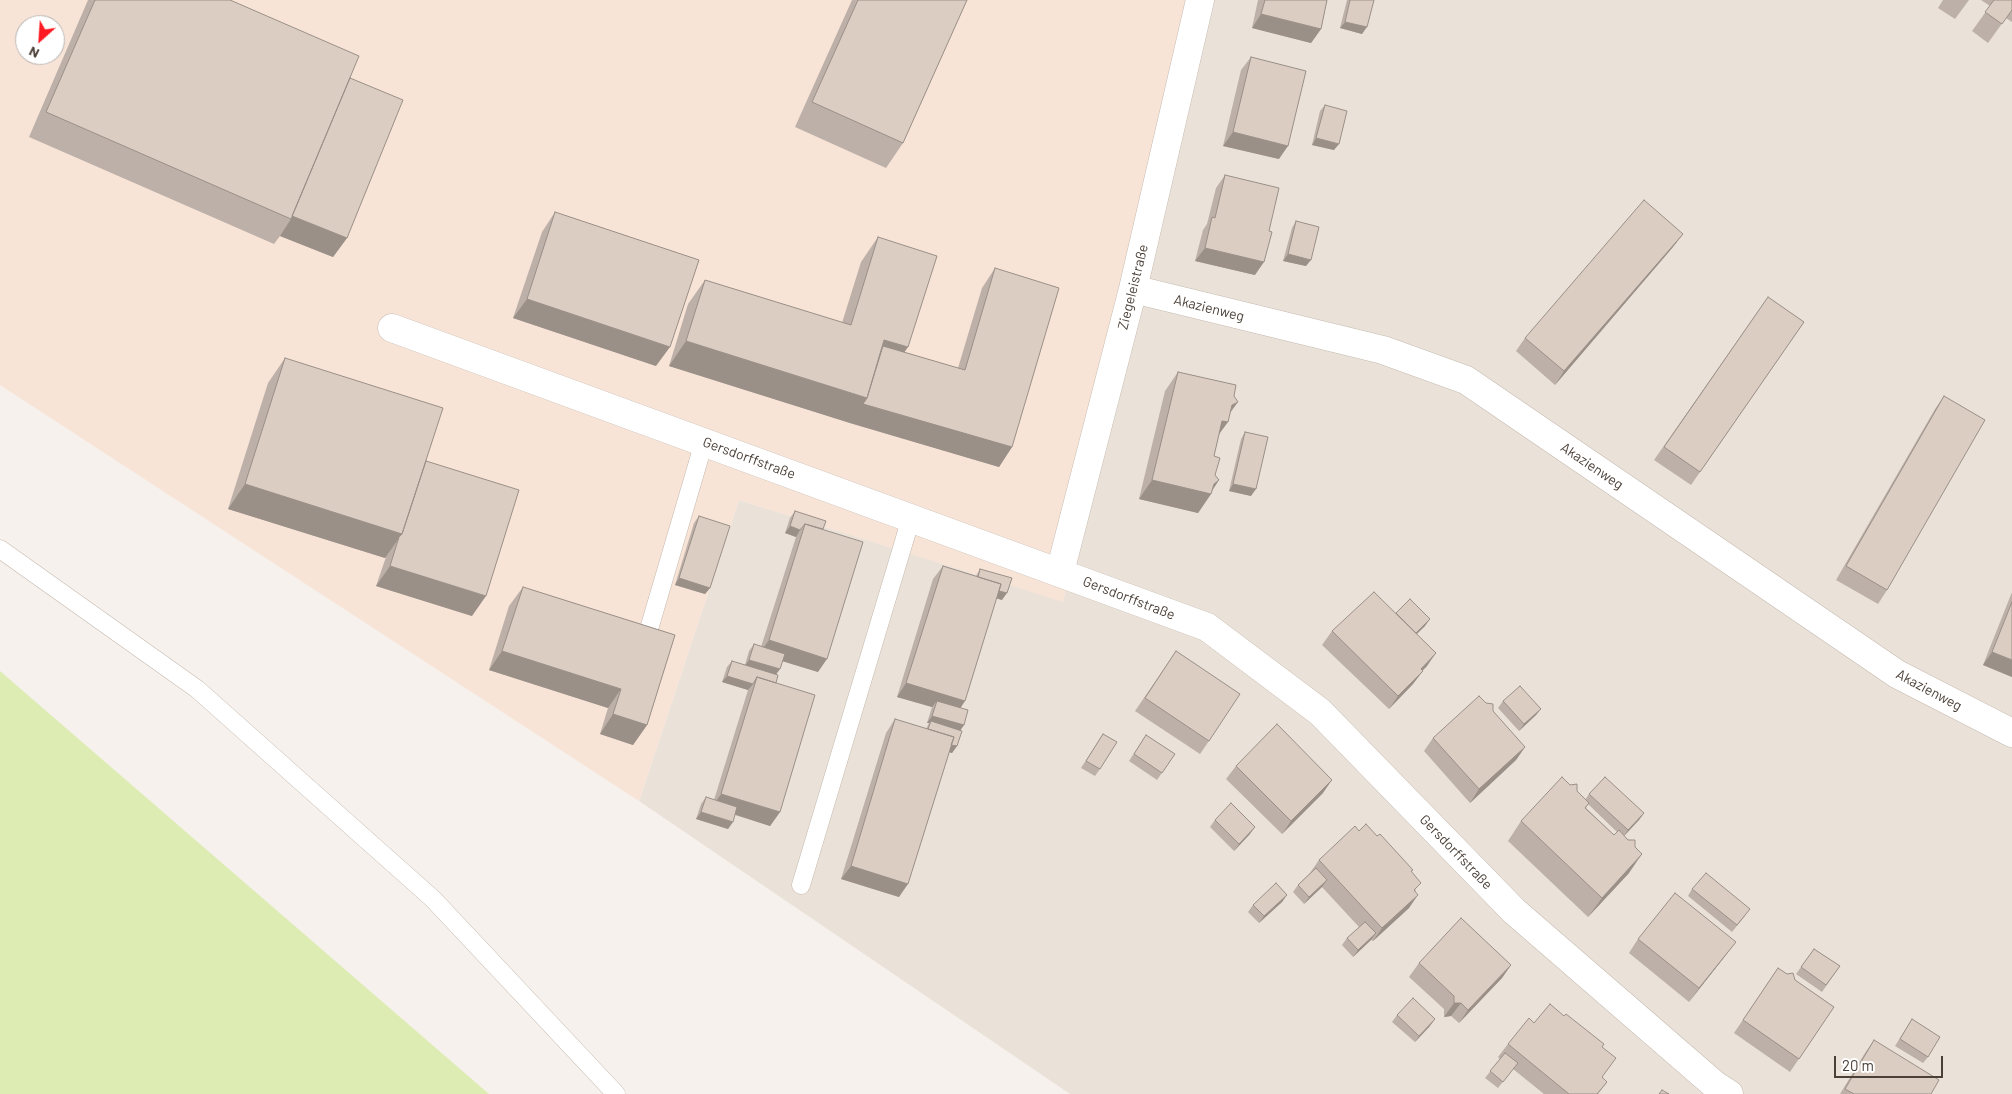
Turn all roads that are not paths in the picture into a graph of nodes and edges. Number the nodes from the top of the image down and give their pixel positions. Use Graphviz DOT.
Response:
graph roads {
  1 [pos="1200,0"];
  2 [pos="1133,289"];
  3 [pos="392,328"];
  4 [pos="704,442"];
  5 [pos="911,518"];
  6 [pos="0,549"];
  7 [pos="1060,572"];
  8 [pos="649,629"];
  9 [pos="2012,733"];
  10 [pos="801,885"];
  11 [pos="616,1094"];
  12 [pos="1729,1094"];
  1 -- 2 [label="street, Ziegeleistraße"];
  2 -- 7 [label="street, Ziegeleistraße"];
  2 -- 9 [label="street, Akazienweg"];
  3 -- 4 [label="street, Gersdorffstraße"];
  4 -- 5 [label="street, Gersdorffstraße"];
  4 -- 8 [label="lane"];
  5 -- 7 [label="street, Gersdorffstraße"];
  5 -- 10 [label="lane"];
  6 -- 11 [label="lane"];
  7 -- 12 [label="street, Gersdorffstraße"];
}
